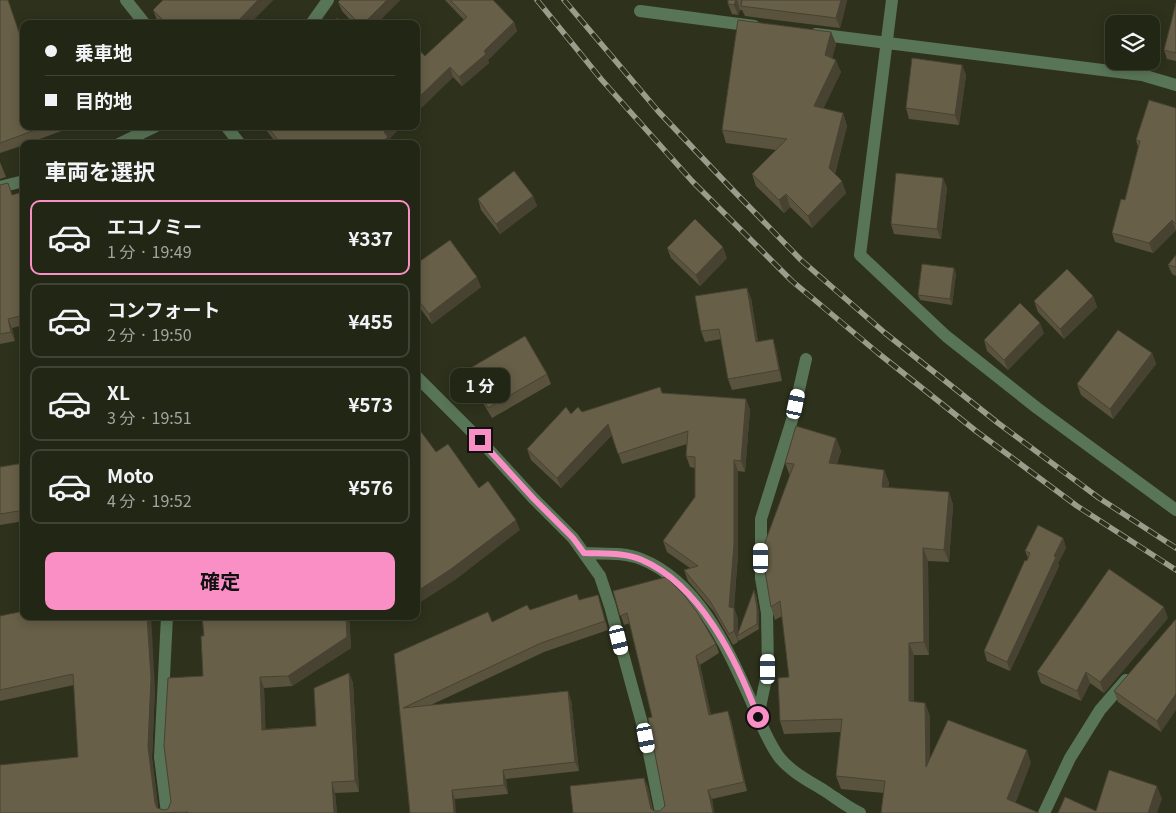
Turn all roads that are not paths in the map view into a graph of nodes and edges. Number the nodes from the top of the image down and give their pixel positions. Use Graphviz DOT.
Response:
graph roads {
  1 [pos="126,0"];
  2 [pos="328,0"];
  3 [pos="892,0"];
  4 [pos="640,11"];
  5 [pos="142,20"];
  6 [pos="314,20"];
  7 [pos="768,28"];
  8 [pos="808,33"];
  9 [pos="886,43"];
  10 [pos="1176,85"];
  11 [pos="148,130"];
  12 [pos="127,140"];
  13 [pos="20,182"];
  14 [pos="0,187"];
  15 [pos="806,359"];
  16 [pos="420,380"];
  17 [pos="1176,510"];
  18 [pos="584,553"];
  19 [pos="167,620"];
  20 [pos="1132,673"];
  21 [pos="758,717"];
  22 [pos="855,812"];
  23 [pos="167,813"];
  24 [pos="661,813"];
  25 [pos="1044,813"];
  1 -- 5 [label="street"];
  2 -- 6 [label="street"];
  3 -- 9 [label="street"];
  4 -- 7 [label="street"];
  8 -- 9 [label="street"];
  9 -- 10 [label="street"];
  9 -- 17 [label="street"];
  11 -- 12 [label="street"];
  13 -- 14 [label="street"];
  15 -- 21 [label="street"];
  16 -- 18 [label="street"];
  18 -- 21 [label="street"];
  18 -- 24 [label="street"];
  19 -- 23 [label="street"];
  20 -- 25 [label="street"];
  21 -- 22 [label="street"];
}
